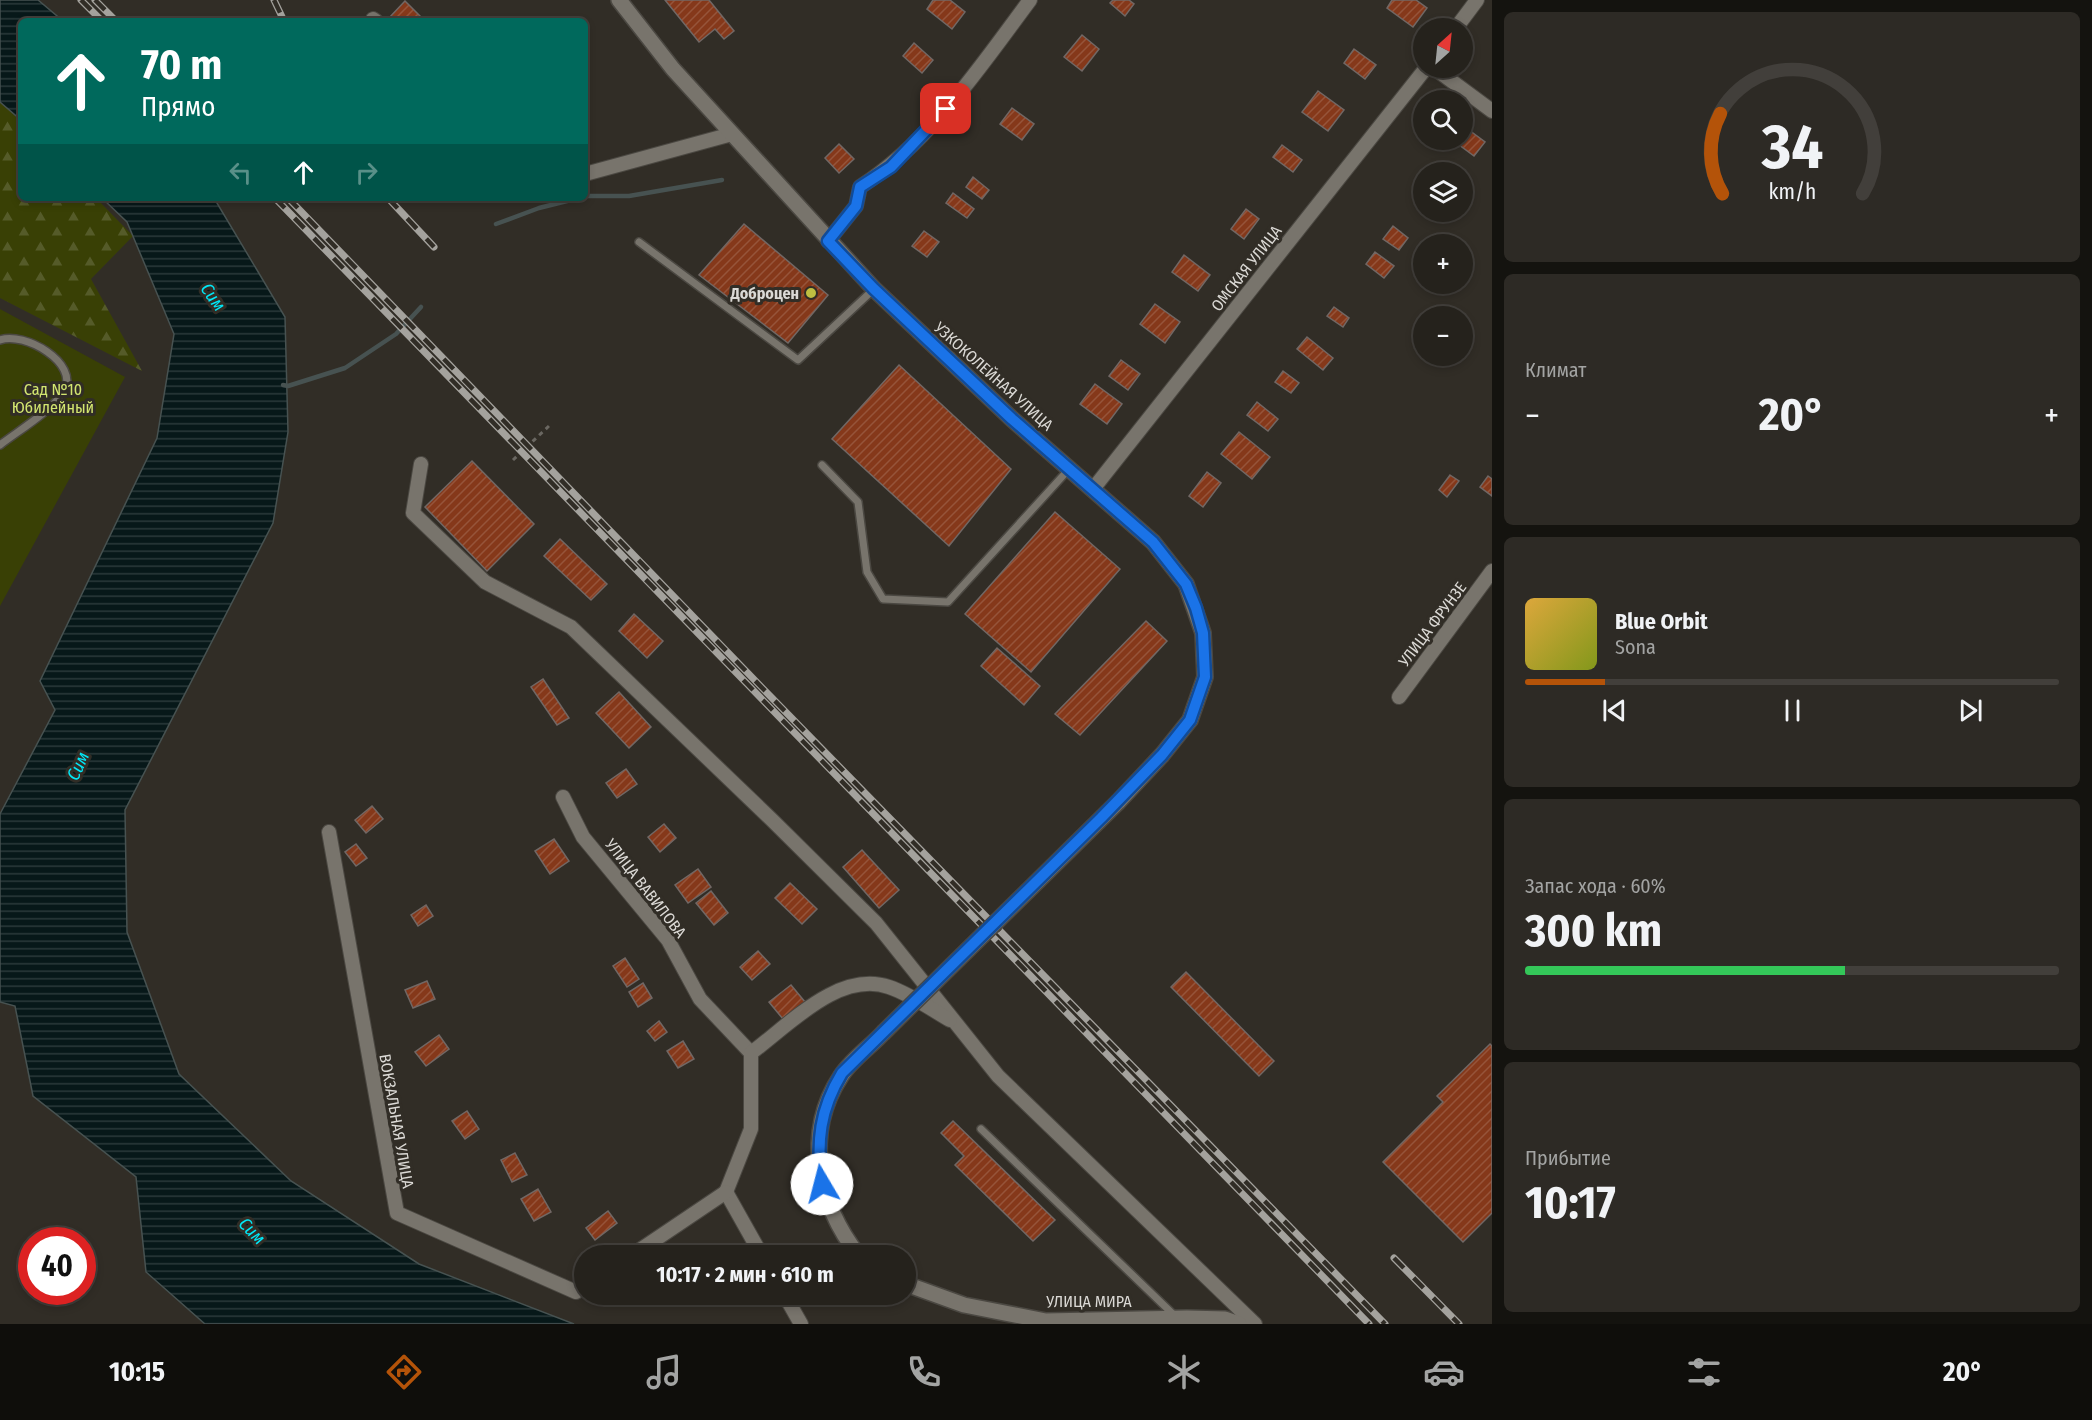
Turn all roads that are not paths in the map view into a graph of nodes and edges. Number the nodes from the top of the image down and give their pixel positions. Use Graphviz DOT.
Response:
graph roads {
  1 [pos="619,0"];
  2 [pos="1030,0"];
  3 [pos="1477,0"];
  4 [pos="1464,18"];
  5 [pos="1418,78"];
  6 [pos="1447,78"];
  7 [pos="1492,111"];
  8 [pos="732,134"];
  9 [pos="588,173"];
  10 [pos="828,241"];
  11 [pos="639,242"];
  12 [pos="874,289"];
  13 [pos="0,340"];
  14 [pos="0,445"];
  15 [pos="420,464"];
  16 [pos="822,465"];
  17 [pos="1070,468"];
  18 [pos="1093,489"];
  19 [pos="1492,572"];
  20 [pos="1399,697"];
  21 [pos="563,797"];
  22 [pos="328,832"];
  23 [pos="955,1022"];
  24 [pos="751,1053"];
  25 [pos="981,1130"];
  26 [pos="726,1192"];
  27 [pos="647,1245"];
  28 [pos="756,1245"];
  29 [pos="852,1245"];
  30 [pos="916,1288"];
  31 [pos="574,1291"];
  32 [pos="790,1305"];
  33 [pos="1178,1318"];
  34 [pos="1122,1322"];
  35 [pos="801,1324"];
  36 [pos="1239,1324"];
  37 [pos="1255,1324"];
  1 -- 8 [label="street, УЗКОКОЛЕЙНАЯ УЛИЦА"];
  2 -- 10 [label="street"];
  3 -- 4 [label="street"];
  5 -- 18 [label="street, ОМСКАЯ УЛИЦА"];
  6 -- 7 [label="street"];
  8 -- 9 [label="street"];
  8 -- 10 [label="street, УЗКОКОЛЕЙНАЯ УЛИЦА"];
  10 -- 12 [label="street, УЗКОКОЛЕЙНАЯ УЛИЦА"];
  11 -- 12 [label="lane"];
  12 -- 17 [label="street, УЗКОКОЛЕЙНАЯ УЛИЦА"];
  13 -- 14 [label="lane"];
  15 -- 23 [label="street"];
  16 -- 17 [label="lane"];
  17 -- 18 [label="street, УЗКОКОЛЕЙНАЯ УЛИЦА"];
  18 -- 29 [label="street, УЗКОКОЛЕЙНАЯ УЛИЦА, bridge"];
  19 -- 20 [label="street, УЛИЦА ФРУНЗЕ"];
  21 -- 24 [label="street, УЛИЦА ВАВИЛОВА"];
  22 -- 31 [label="street, ВОКЗАЛЬНАЯ УЛИЦА"];
  23 -- 24 [label="street"];
  23 -- 37 [label="street"];
  24 -- 26 [label="street"];
  25 -- 33 [label="lane"];
  26 -- 27 [label="street"];
  26 -- 28 [label="street"];
  30 -- 34 [label="street, УЛИЦА МИРА"];
  32 -- 35 [label="street"];
  33 -- 34 [label="street, УЛИЦА МИРА"];
  33 -- 36 [label="street, УЛИЦА МИРА"];
}
